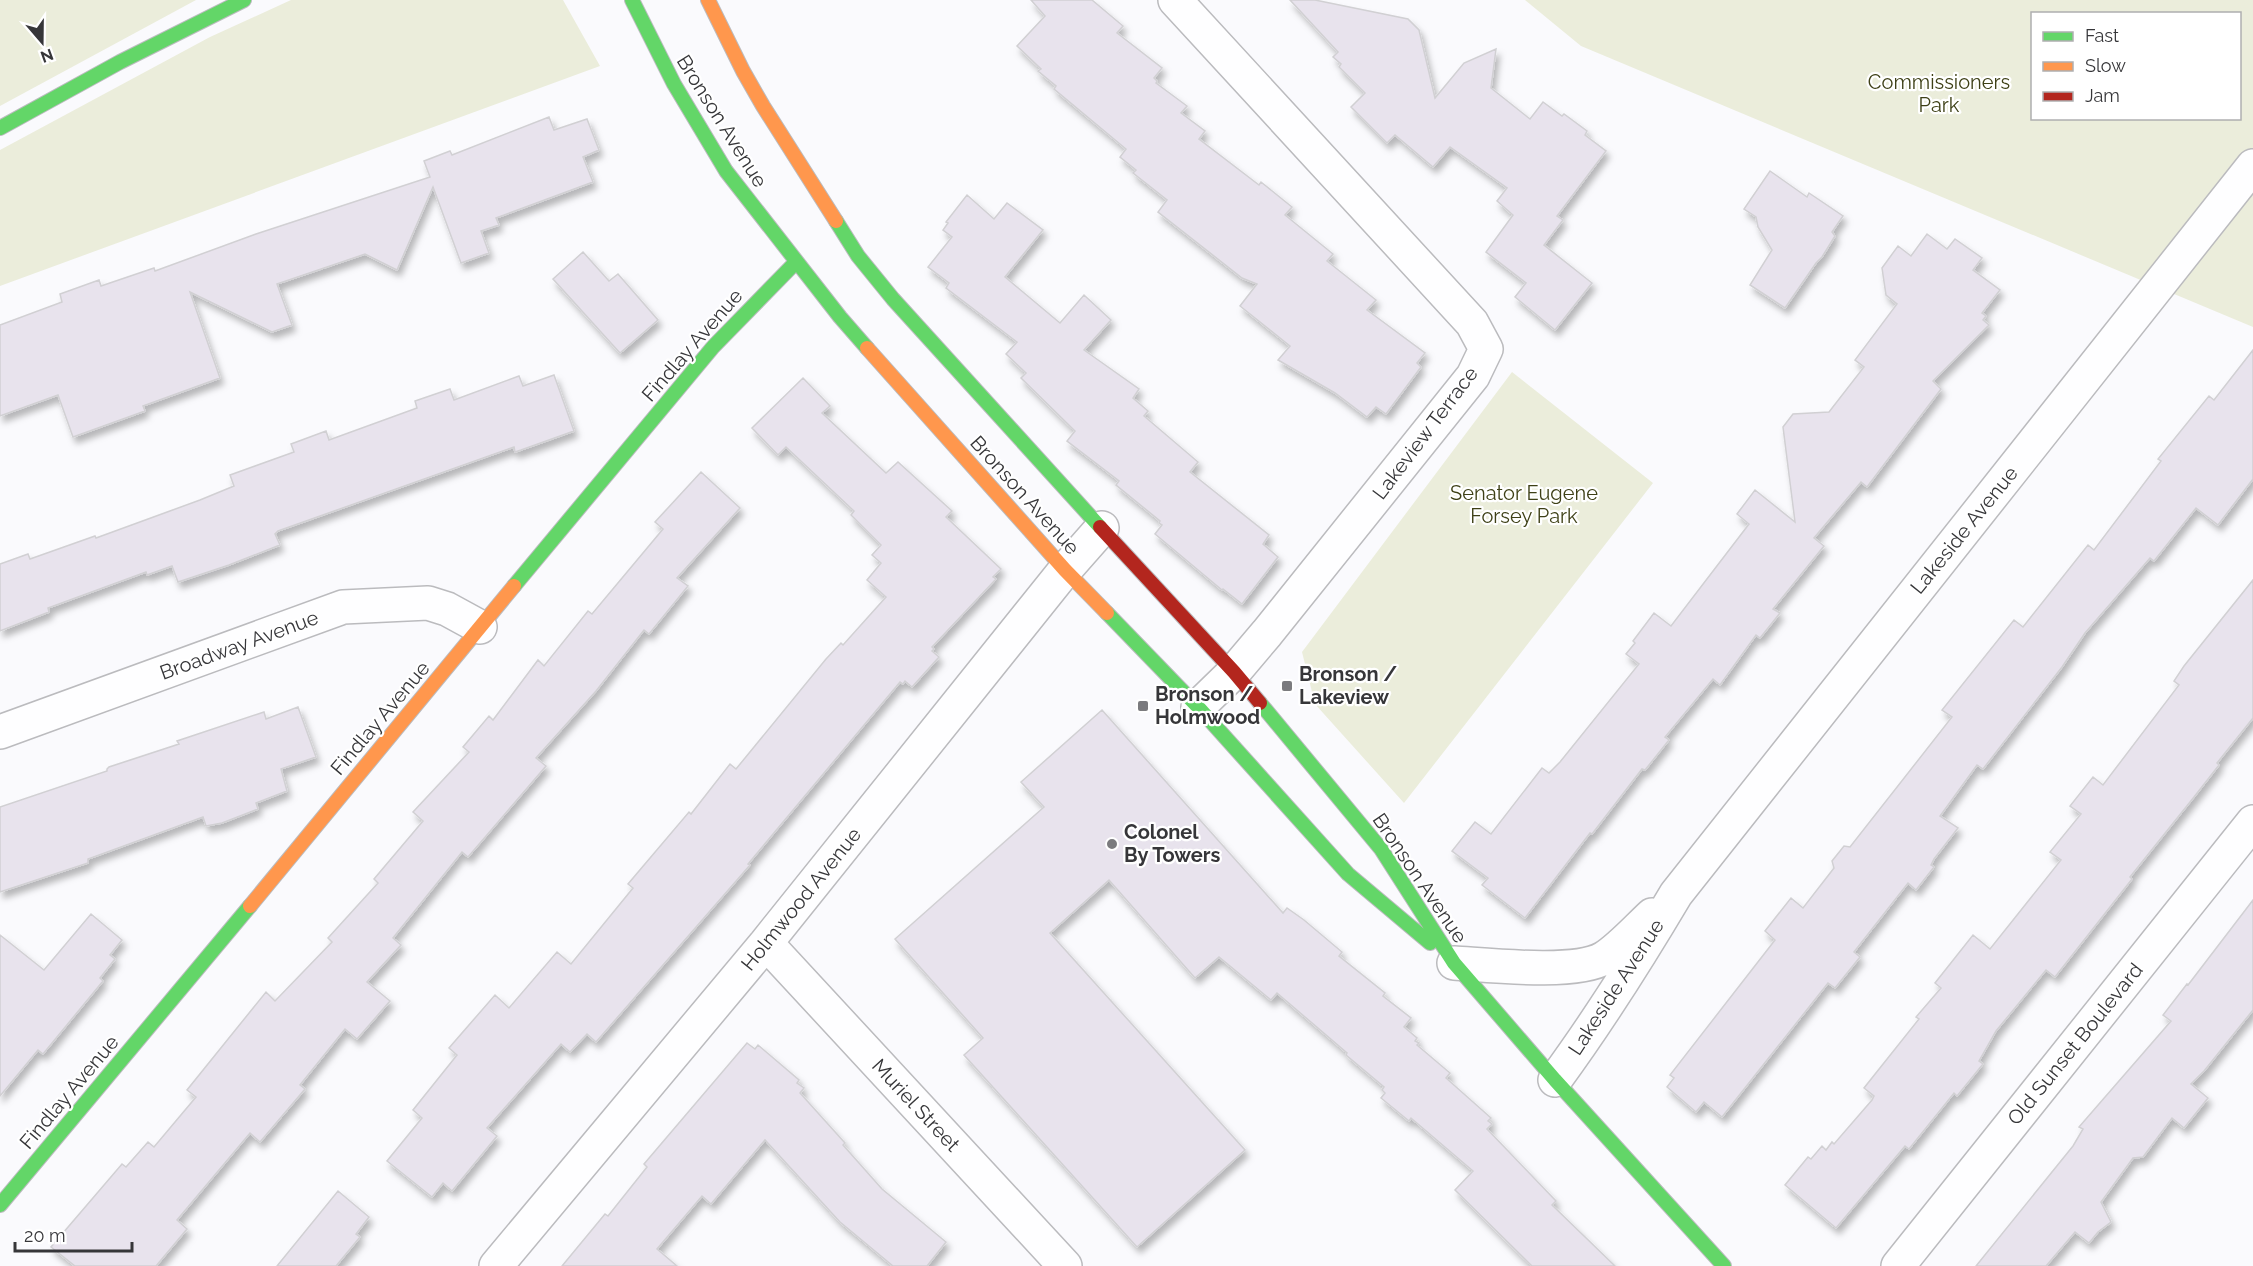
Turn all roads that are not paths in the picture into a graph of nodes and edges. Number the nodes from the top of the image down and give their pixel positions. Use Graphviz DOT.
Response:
graph roads {
  1 [pos="243,0"];
  2 [pos="632,0"];
  3 [pos="708,0"];
  4 [pos="1175,0"];
  5 [pos="0,128"];
  6 [pos="2253,166"];
  7 [pos="796,262"];
  8 [pos="1102,528"];
  9 [pos="1065,570"];
  10 [pos="480,627"];
  11 [pos="1234,672"];
  12 [pos="1198,707"];
  13 [pos="0,732"];
  14 [pos="2253,822"];
  15 [pos="1676,894"];
  16 [pos="766,944"];
  17 [pos="1454,963"];
  18 [pos="1555,1080"];
  19 [pos="0,1205"];
  20 [pos="496,1266"];
  21 [pos="1065,1266"];
  22 [pos="1724,1266"];
  23 [pos="1898,1266"];
  1 -- 5 [label="main road"];
  2 -- 7 [label="main road, Bronson Avenue"];
  3 -- 8 [label="main road, Bronson Avenue"];
  4 -- 11 [label="street, Lakeview Terrace"];
  6 -- 15 [label="street, Lakeside Avenue"];
  7 -- 9 [label="main road, Bronson Avenue"];
  7 -- 10 [label="main road, Findlay Avenue"];
  8 -- 9 [label="street, Holmwood Avenue"];
  8 -- 11 [label="main road, Bronson Avenue"];
  9 -- 12 [label="main road, Bronson Avenue"];
  9 -- 16 [label="street, Holmwood Avenue"];
  10 -- 13 [label="street, Broadway Avenue"];
  10 -- 19 [label="main road, Findlay Avenue"];
  11 -- 12 [label="street, Lakeview Terrace"];
  11 -- 17 [label="main road, Bronson Avenue"];
  12 -- 17 [label="main road, Bronson Avenue"];
  14 -- 23 [label="street, Old Sunset Boulevard"];
  15 -- 17 [label="street, Lakeside Avenue"];
  15 -- 18 [label="street, Lakeside Avenue"];
  16 -- 20 [label="street, Holmwood Avenue"];
  16 -- 21 [label="street, Muriel Street"];
  17 -- 18 [label="main road, Bronson Avenue"];
  18 -- 22 [label="main road, Bronson Avenue"];
}
